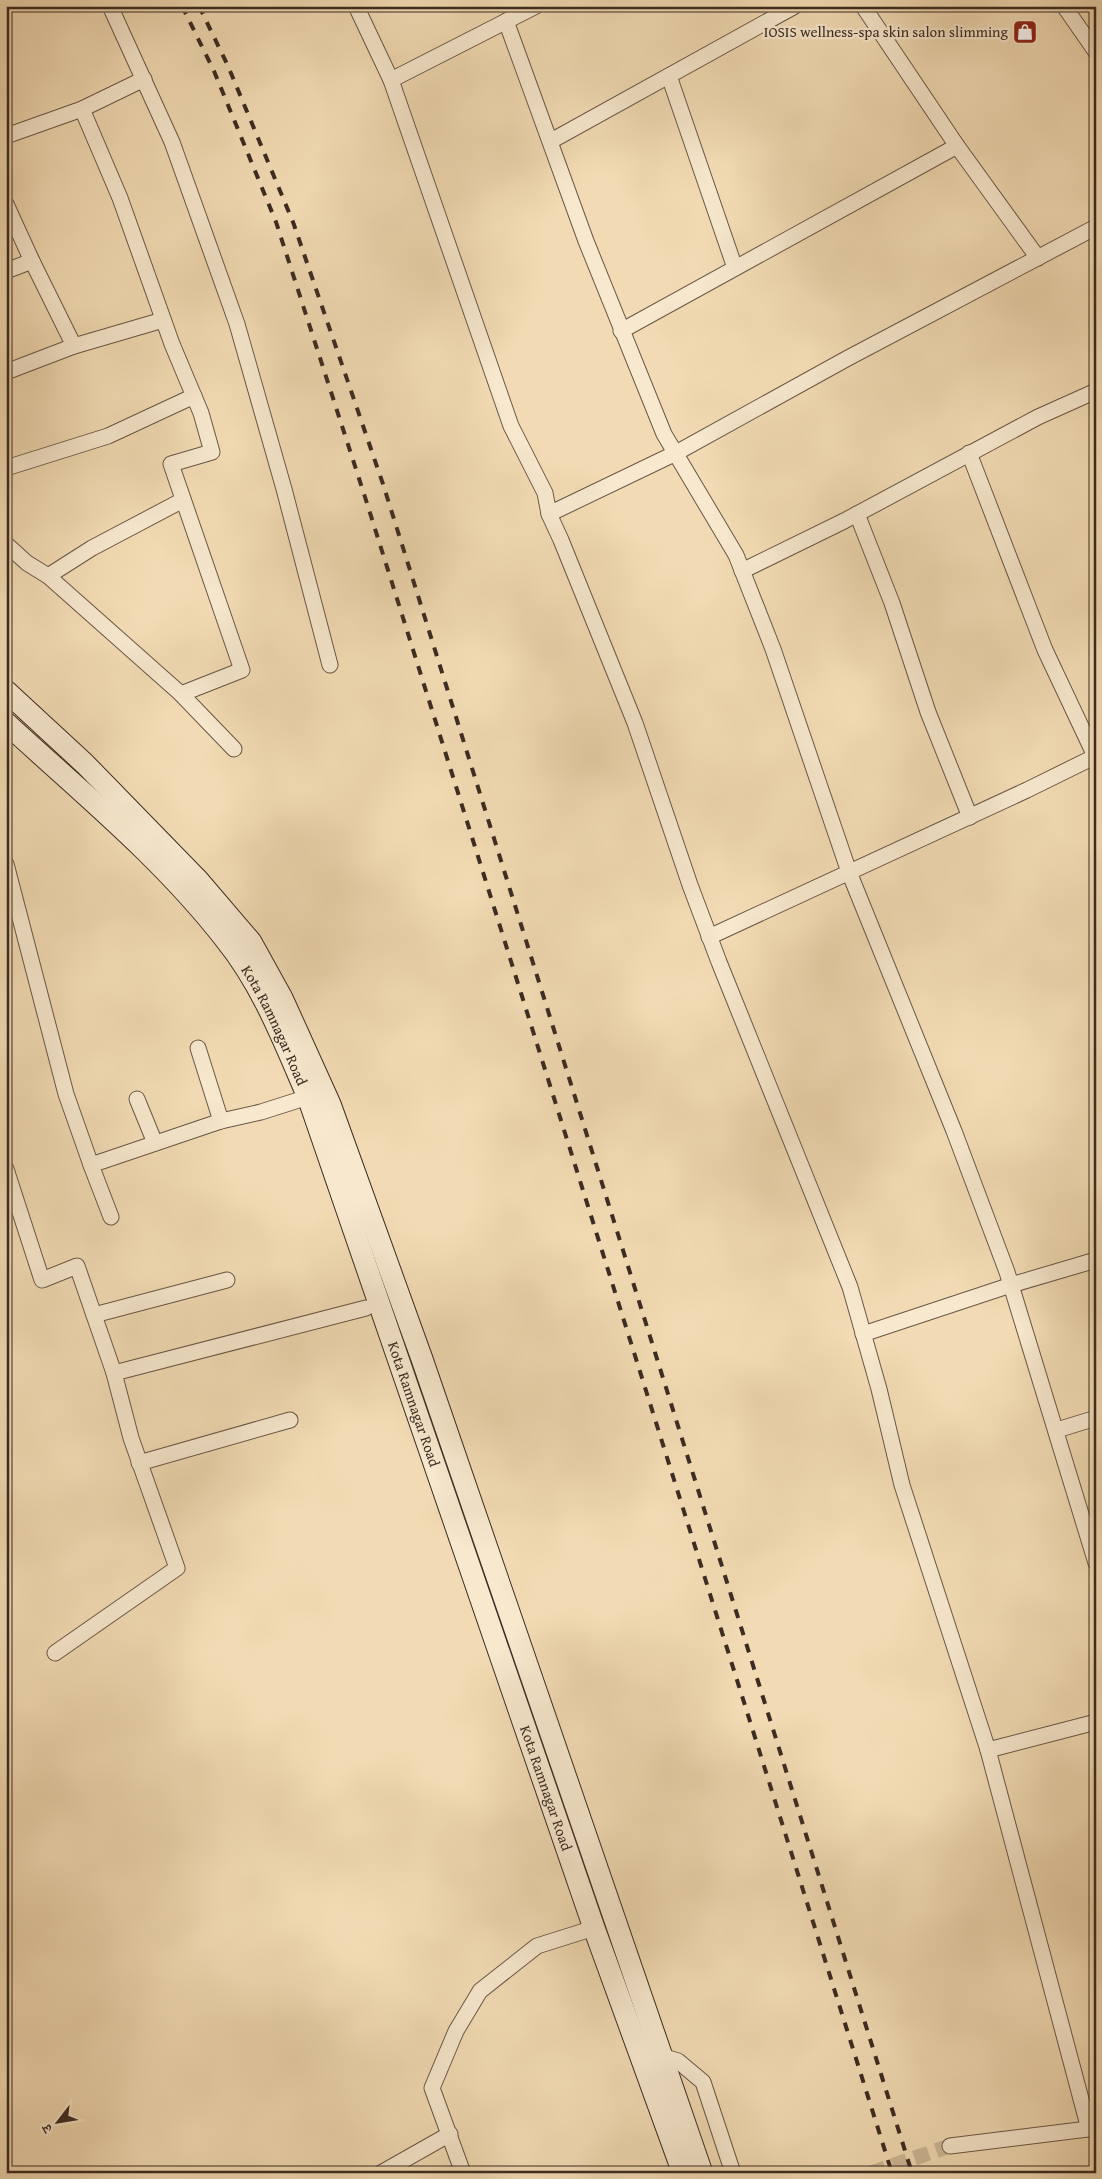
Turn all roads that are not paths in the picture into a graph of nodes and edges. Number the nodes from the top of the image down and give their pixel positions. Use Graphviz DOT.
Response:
graph roads {
  1 [pos="110,6"];
  2 [pos="356,6"];
  3 [pos="536,6"];
  4 [pos="795,6"];
  5 [pos="863,6"];
  6 [pos="1064,6"];
  7 [pos="506,21"];
  8 [pos="1096,52"];
  9 [pos="669,76"];
  10 [pos="144,80"];
  11 [pos="391,80"];
  12 [pos="82,109"];
  13 [pos="6,136"];
  14 [pos="551,141"];
  15 [pos="957,146"];
  16 [pos="6,204"];
  17 [pos="1096,227"];
  18 [pos="1038,258"];
  19 [pos="32,261"];
  20 [pos="735,268"];
  21 [pos="6,271"];
  22 [pos="163,320"];
  23 [pos="621,331"];
  24 [pos="74,346"];
  25 [pos="6,372"];
  26 [pos="194,396"];
  27 [pos="1094,398"];
  28 [pos="969,453"];
  29 [pos="676,454"];
  30 [pos="6,468"];
  31 [pos="183,500"];
  32 [pos="549,514"];
  33 [pos="857,514"];
  34 [pos="6,544"];
  35 [pos="742,571"];
  36 [pos="48,576"];
  37 [pos="330,665"];
  38 [pos="6,691"];
  39 [pos="181,694"];
  40 [pos="6,722"];
  41 [pos="234,749"];
  42 [pos="1095,756"];
  43 [pos="970,816"];
  44 [pos="6,864"];
  45 [pos="849,872"];
  46 [pos="709,937"];
  47 [pos="198,1048"];
  48 [pos="308,1097"];
  49 [pos="137,1099"];
  50 [pos="221,1121"];
  51 [pos="155,1143"];
  52 [pos="91,1165"];
  53 [pos="6,1169"];
  54 [pos="112,1217"];
  55 [pos="1096,1260"];
  56 [pos="227,1280"];
  57 [pos="1011,1285"];
  58 [pos="366,1308"];
  59 [pos="94,1315"];
  60 [pos="863,1334"];
  61 [pos="114,1373"];
  62 [pos="1096,1418"];
  63 [pos="290,1420"];
  64 [pos="1056,1430"];
  65 [pos="139,1463"];
  66 [pos="1096,1563"];
  67 [pos="54,1653"];
  68 [pos="1096,1722"];
  69 [pos="988,1750"];
  70 [pos="594,1928"];
  71 [pos="648,2014"];
  72 [pos="627,2020"];
  73 [pos="662,2056"];
  74 [pos="1092,2128"];
  75 [pos="450,2134"];
  76 [pos="950,2146"];
  77 [pos="381,2173"];
  78 [pos="463,2173"];
  79 [pos="683,2173"];
  80 [pos="702,2173"];
  81 [pos="733,2173"];
  1 -- 10 [label="street"];
  2 -- 11 [label="street"];
  3 -- 7 [label="street"];
  4 -- 9 [label="street"];
  5 -- 15 [label="street"];
  6 -- 8 [label="street"];
  7 -- 11 [label="street"];
  7 -- 14 [label="street"];
  9 -- 14 [label="street"];
  9 -- 20 [label="street"];
  10 -- 12 [label="street"];
  10 -- 37 [label="street"];
  11 -- 32 [label="street"];
  12 -- 13 [label="street"];
  12 -- 22 [label="street"];
  14 -- 23 [label="street"];
  15 -- 18 [label="street"];
  15 -- 20 [label="street"];
  16 -- 19 [label="street"];
  17 -- 18 [label="street"];
  18 -- 29 [label="street"];
  19 -- 21 [label="street"];
  19 -- 24 [label="street"];
  20 -- 23 [label="street"];
  22 -- 24 [label="street"];
  22 -- 26 [label="street"];
  23 -- 29 [label="street"];
  24 -- 25 [label="street"];
  26 -- 30 [label="street"];
  26 -- 31 [label="street"];
  27 -- 28 [label="street"];
  28 -- 33 [label="street"];
  28 -- 42 [label="street"];
  29 -- 32 [label="street"];
  29 -- 35 [label="street"];
  31 -- 36 [label="street"];
  31 -- 39 [label="street"];
  32 -- 46 [label="street"];
  33 -- 35 [label="street"];
  33 -- 43 [label="street"];
  34 -- 36 [label="street"];
  35 -- 45 [label="street"];
  36 -- 39 [label="street"];
  38 -- 71 [label="street"];
  39 -- 41 [label="street"];
  40 -- 48 [label="street, Kota Ramnagar Road"];
  42 -- 43 [label="street"];
  43 -- 45 [label="street"];
  44 -- 52 [label="street"];
  45 -- 46 [label="street"];
  45 -- 57 [label="street"];
  46 -- 60 [label="street"];
  47 -- 50 [label="street"];
  48 -- 50 [label="street"];
  48 -- 70 [label="street, Kota Ramnagar Road"];
  49 -- 51 [label="street"];
  50 -- 51 [label="street"];
  51 -- 52 [label="street"];
  52 -- 54 [label="street"];
  53 -- 59 [label="street"];
  55 -- 57 [label="street"];
  56 -- 59 [label="street"];
  57 -- 60 [label="street"];
  57 -- 64 [label="street"];
  58 -- 61 [label="street"];
  59 -- 61 [label="street"];
  60 -- 69 [label="street"];
  61 -- 65 [label="street"];
  62 -- 64 [label="street"];
  63 -- 65 [label="street"];
  64 -- 66 [label="street"];
  65 -- 67 [label="street"];
  68 -- 69 [label="street"];
  69 -- 74 [label="street"];
  70 -- 72 [label="street, Kota Ramnagar Road"];
  70 -- 75 [label="street"];
  71 -- 72 [label="street"];
  71 -- 73 [label="street"];
  72 -- 79 [label="street, Kota Ramnagar Road"];
  73 -- 80 [label="street"];
  73 -- 81 [label="street"];
  74 -- 76 [label="street"];
  75 -- 77 [label="street"];
  75 -- 78 [label="street"];
}
